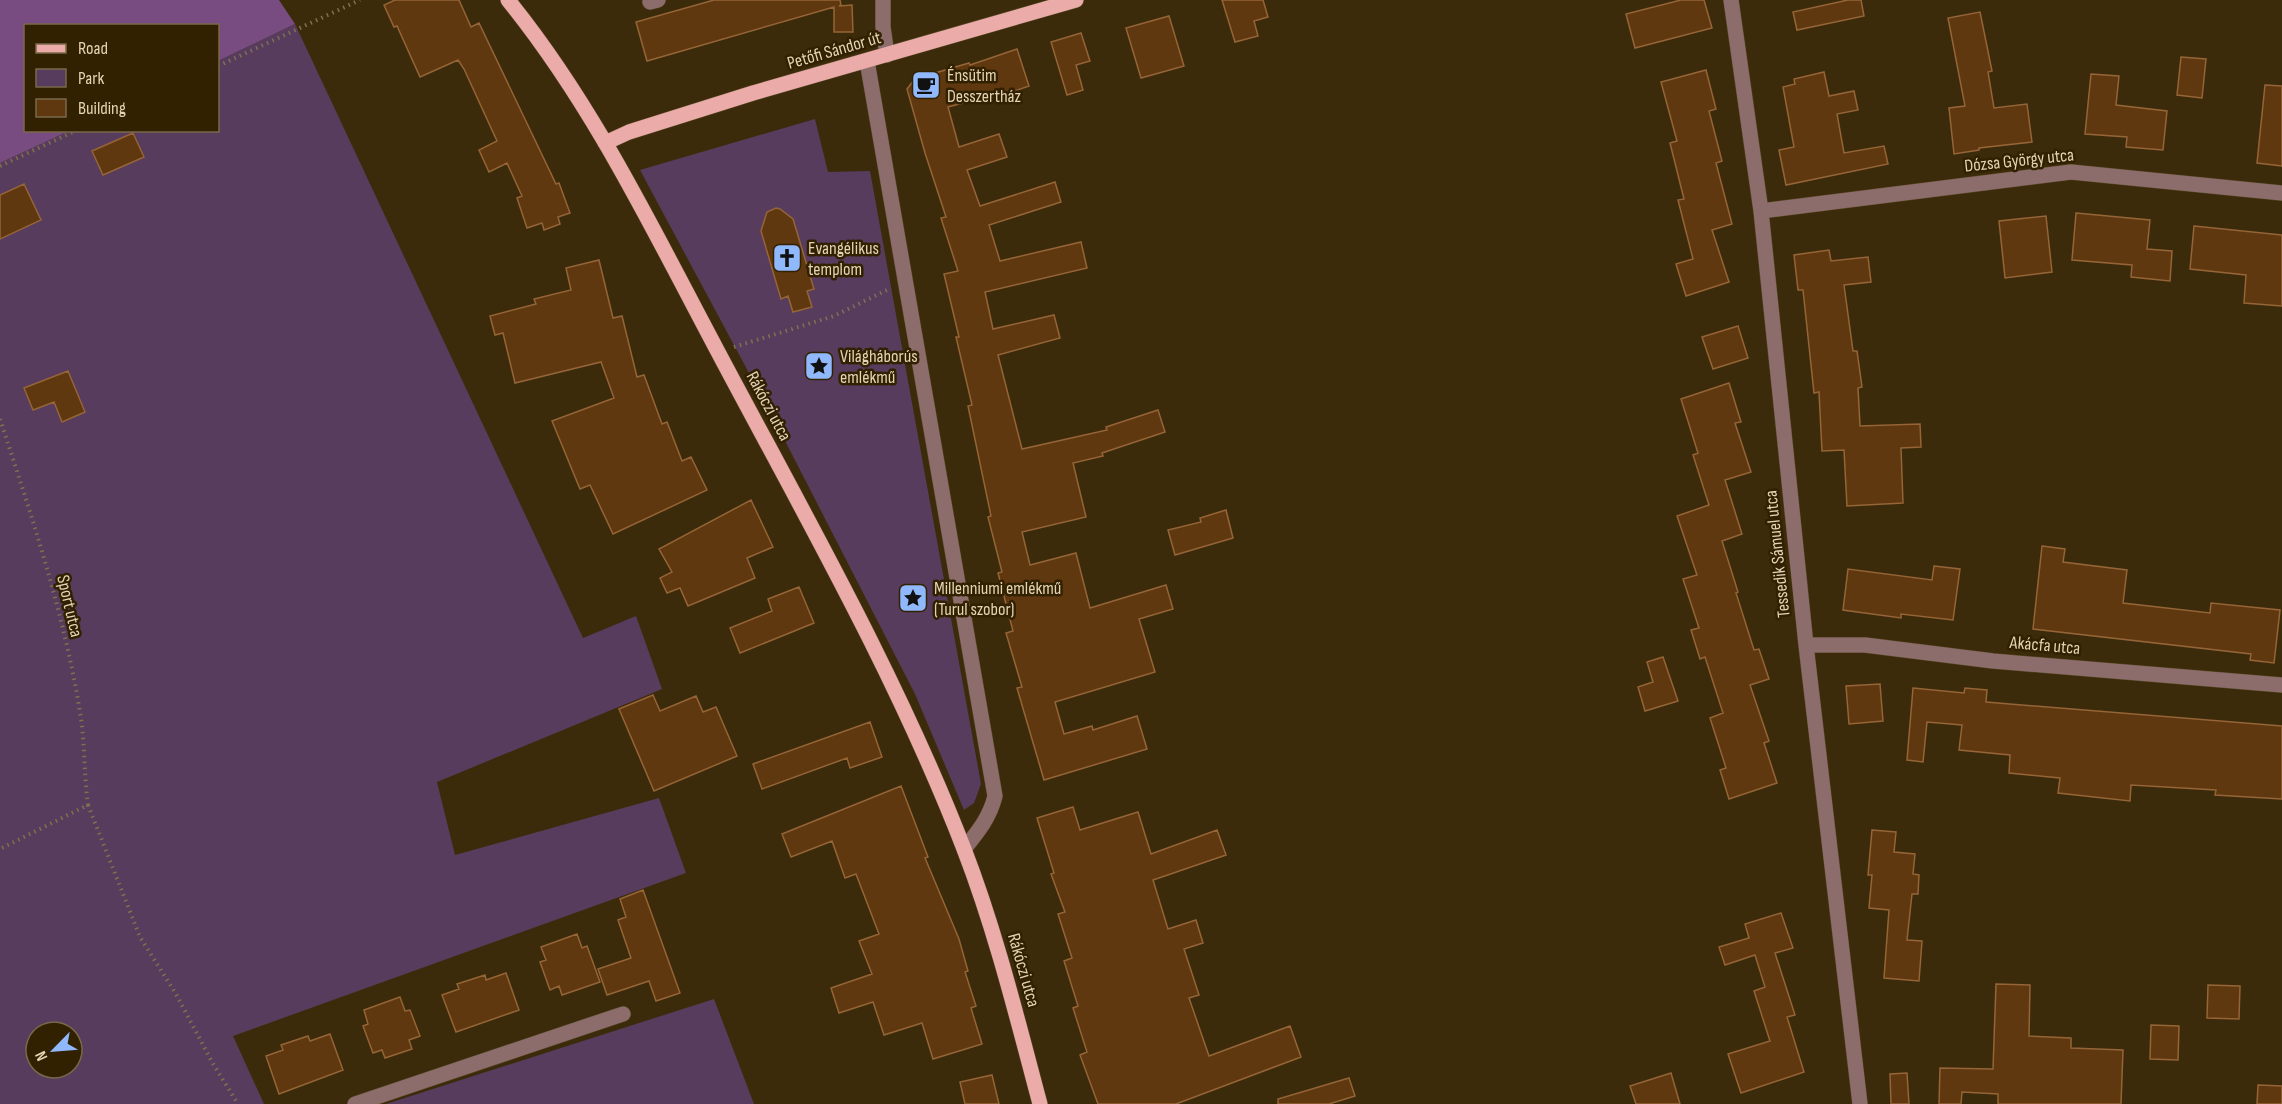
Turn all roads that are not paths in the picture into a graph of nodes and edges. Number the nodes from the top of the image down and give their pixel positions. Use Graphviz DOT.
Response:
graph roads {
  1 [pos="508,0"];
  2 [pos="884,0"];
  3 [pos="1076,0"];
  4 [pos="1731,0"];
  5 [pos="887,55"];
  6 [pos="867,61"];
  7 [pos="605,143"];
  8 [pos="2282,193"];
  9 [pos="1761,211"];
  10 [pos="1806,645"];
  11 [pos="2282,685"];
  12 [pos="964,849"];
  13 [pos="623,1014"];
  14 [pos="356,1104"];
  15 [pos="1040,1104"];
  16 [pos="1860,1104"];
  1 -- 7 [label="main road, Rákóczi utca"];
  2 -- 5 [label="street"];
  3 -- 5 [label="main road, Petőfi Sándor út"];
  4 -- 9 [label="street, Tessedik Sámuel utca"];
  5 -- 6 [label="main road, Petőfi Sándor út"];
  6 -- 7 [label="main road, Petőfi Sándor út"];
  6 -- 12 [label="street"];
  7 -- 12 [label="main road, Rákóczi utca"];
  8 -- 9 [label="street, Dózsa György utca"];
  9 -- 10 [label="street, Tessedik Sámuel utca"];
  10 -- 11 [label="street, Akácfa utca"];
  10 -- 16 [label="street, Tessedik Sámuel utca"];
  12 -- 15 [label="main road, Rákóczi utca"];
  13 -- 14 [label="street"];
}
